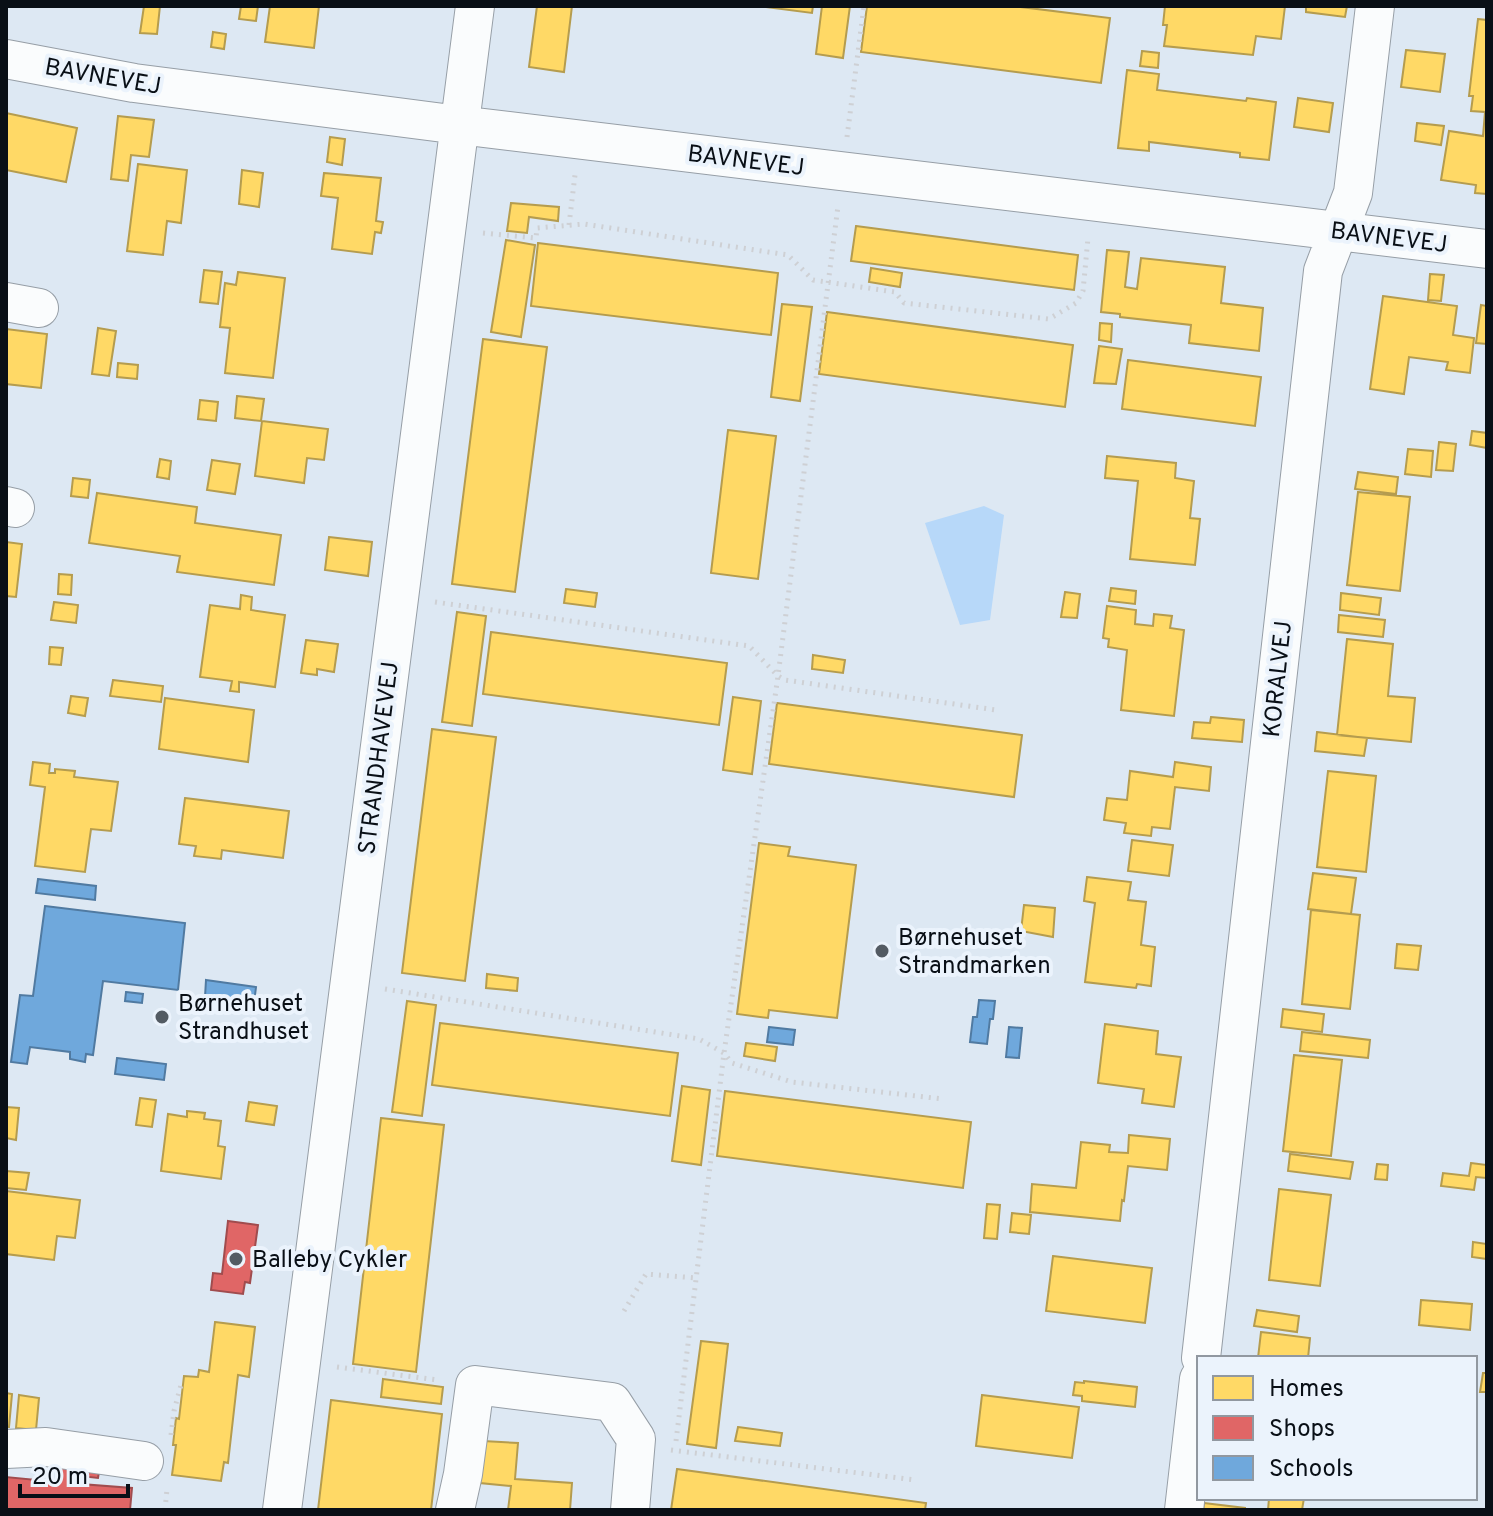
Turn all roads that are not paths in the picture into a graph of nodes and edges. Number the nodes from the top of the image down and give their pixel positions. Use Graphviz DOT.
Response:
graph roads {
  1 [pos="475,6"];
  2 [pos="1375,6"];
  3 [pos="6,59"];
  4 [pos="459,125"];
  5 [pos="1339,231"];
  6 [pos="1487,249"];
  7 [pos="1201,1356"];
  8 [pos="1197,1396"];
  9 [pos="6,1449"];
  10 [pos="144,1461"];
  11 [pos="282,1510"];
  12 [pos="455,1510"];
  13 [pos="630,1510"];
  14 [pos="1184,1510"];
  1 -- 4 [label="street, STRANDHAVEVEJ"];
  2 -- 5 [label="street, KORALVEJ"];
  3 -- 4 [label="street, BAVNEVEJ"];
  4 -- 5 [label="street, BAVNEVEJ"];
  4 -- 11 [label="street, STRANDHAVEVEJ"];
  5 -- 6 [label="street, BAVNEVEJ"];
  5 -- 7 [label="street, KORALVEJ"];
  8 -- 14 [label="street"];
  9 -- 10 [label="street"];
  12 -- 13 [label="street"];
}
